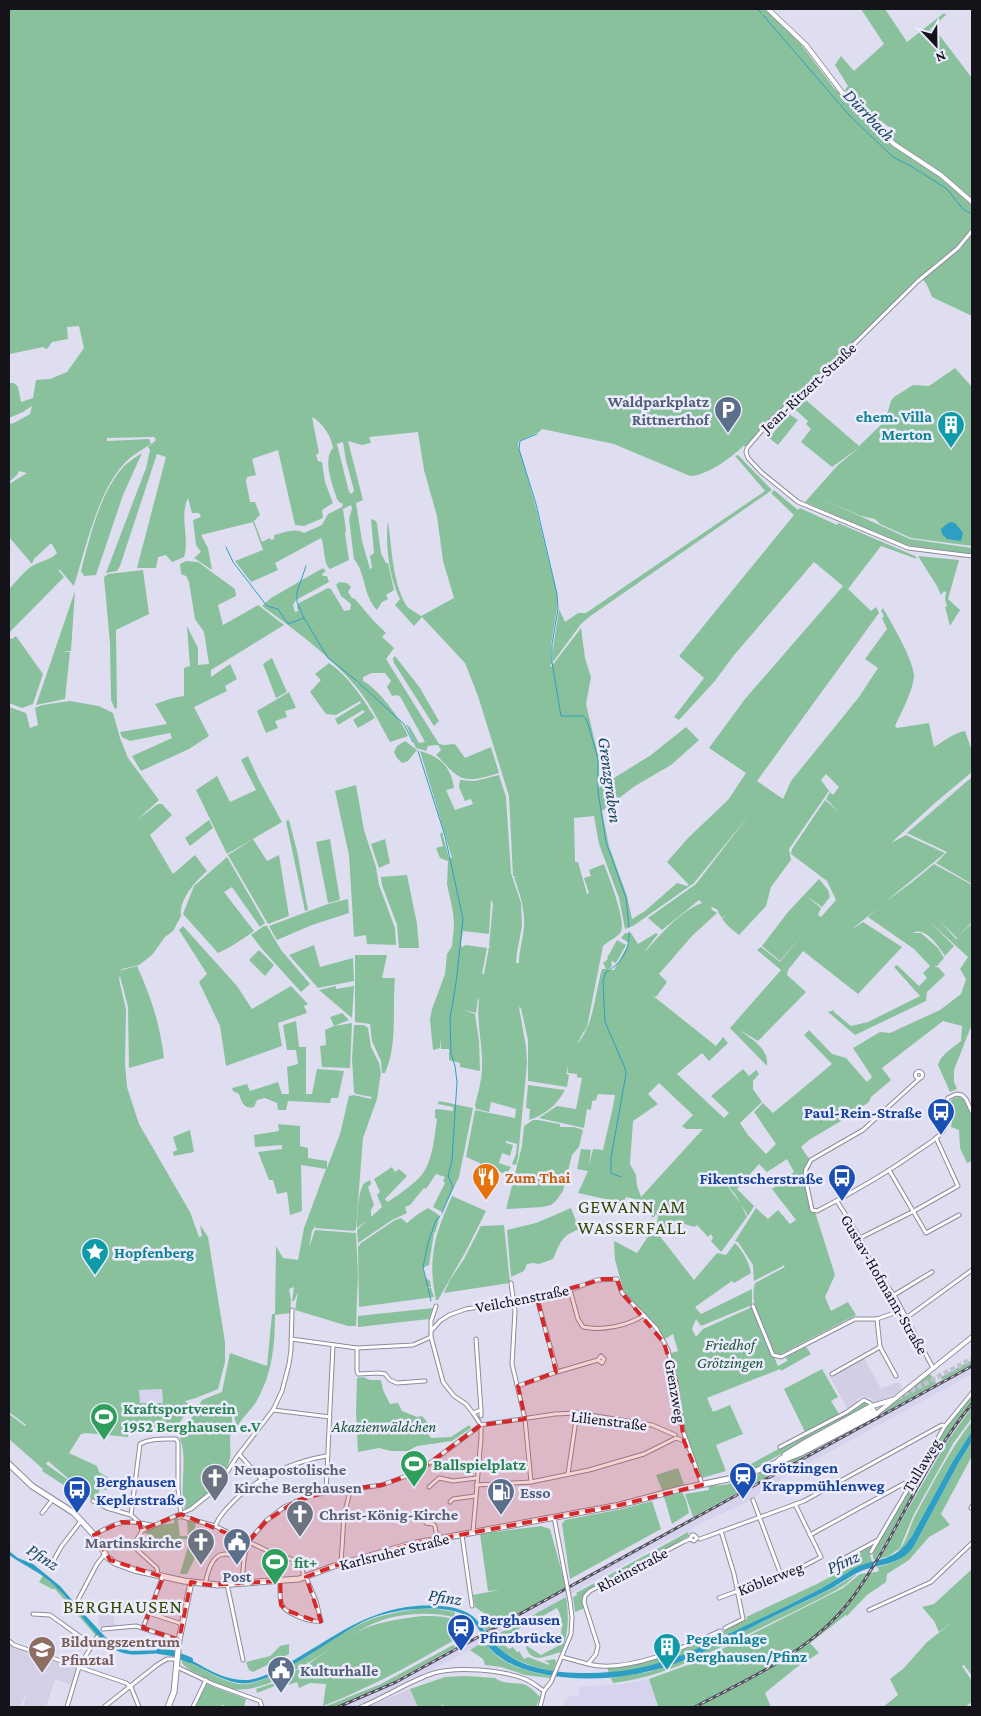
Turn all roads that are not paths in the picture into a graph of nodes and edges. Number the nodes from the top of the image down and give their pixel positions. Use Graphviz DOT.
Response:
graph roads {
  1 [pos="768,9"];
  2 [pos="972,202"];
  3 [pos="972,231"];
  4 [pos="972,556"];
  5 [pos="919,1079"];
  6 [pos="972,1112"];
  7 [pos="936,1138"];
  8 [pos="889,1170"];
  9 [pos="837,1201"];
  10 [pos="914,1211"];
  11 [pos="959,1215"];
  12 [pos="860,1238"];
  13 [pos="972,1270"];
  14 [pos="932,1272"];
  15 [pos="617,1279"];
  16 [pos="512,1283"];
  17 [pos="570,1290"];
  18 [pos="894,1295"];
  19 [pos="537,1298"];
  20 [pos="514,1301"];
  21 [pos="436,1306"];
  22 [pos="754,1306"];
  23 [pos="292,1310"];
  24 [pos="434,1312"];
  25 [pos="644,1315"];
  26 [pos="906,1318"];
  27 [pos="877,1319"];
  28 [pos="440,1321"];
  29 [pos="432,1330"];
  30 [pos="431,1337"];
  31 [pos="972,1337"];
  32 [pos="291,1339"];
  33 [pos="476,1339"];
  34 [pos="333,1345"];
  35 [pos="880,1347"];
  36 [pos="357,1348"];
  37 [pos="598,1360"];
  38 [pos="933,1368"];
  39 [pos="557,1372"];
  40 [pos="832,1374"];
  41 [pos="896,1376"];
  42 [pos="425,1381"];
  43 [pos="518,1386"];
  44 [pos="972,1393"];
  45 [pos="894,1399"];
  46 [pos="273,1410"];
  47 [pos="481,1410"];
  48 [pos="873,1411"];
  49 [pos="473,1413"];
  50 [pos="577,1413"];
  51 [pos="481,1416"];
  52 [pos="330,1417"];
  53 [pos="525,1419"];
  54 [pos="481,1426"];
  55 [pos="945,1426"];
  56 [pos="683,1431"];
  57 [pos="676,1436"];
  58 [pos="687,1442"];
  59 [pos="780,1447"];
  60 [pos="239,1454"];
  61 [pos="326,1456"];
  62 [pos="9,1464"];
  63 [pos="568,1474"];
  64 [pos="477,1478"];
  65 [pos="261,1479"];
  66 [pos="531,1482"];
  67 [pos="910,1483"];
  68 [pos="476,1485"];
  69 [pos="702,1485"];
  70 [pos="429,1487"];
  71 [pos="350,1491"];
  72 [pos="326,1492"];
  73 [pos="475,1496"];
  74 [pos="53,1498"];
  75 [pos="753,1500"];
  76 [pos="296,1501"];
  77 [pos="94,1502"];
  78 [pos="450,1502"];
  79 [pos="795,1504"];
  80 [pos="42,1513"];
  81 [pos="424,1513"];
  82 [pos="181,1514"];
  83 [pos="131,1515"];
  84 [pos="760,1517"];
  85 [pos="554,1518"];
  86 [pos="82,1521"];
  87 [pos="306,1522"];
  88 [pos="140,1523"];
  89 [pos="151,1525"];
  90 [pos="215,1526"];
  91 [pos="142,1531"];
  92 [pos="721,1531"];
  93 [pos="472,1532"];
  94 [pos="462,1534"];
  95 [pos="94,1535"];
  96 [pos="810,1535"];
  97 [pos="437,1539"];
  98 [pos="690,1539"];
  99 [pos="700,1539"];
  100 [pos="877,1541"];
  101 [pos="248,1542"];
  102 [pos="972,1543"];
  103 [pos="871,1552"];
  104 [pos="105,1554"];
  105 [pos="244,1559"];
  106 [pos="840,1560"];
  107 [pos="341,1564"];
  108 [pos="50,1567"];
  109 [pos="781,1575"];
  110 [pos="161,1576"];
  111 [pos="305,1577"];
  112 [pos="280,1581"];
  113 [pos="191,1582"];
  114 [pos="242,1583"];
  115 [pos="227,1584"];
  116 [pos="205,1585"];
  117 [pos="738,1590"];
  118 [pos="719,1598"];
  119 [pos="78,1600"];
  120 [pos="472,1606"];
  121 [pos="869,1610"];
  122 [pos="149,1612"];
  123 [pos="33,1614"];
  124 [pos="182,1624"];
  125 [pos="143,1628"];
  126 [pos="725,1628"];
  127 [pos="104,1630"];
  128 [pos="720,1631"];
  129 [pos="97,1637"];
  130 [pos="179,1640"];
  131 [pos="9,1641"];
  132 [pos="92,1645"];
  133 [pos="562,1657"];
  134 [pos="243,1660"];
  135 [pos="177,1662"];
  136 [pos="588,1664"];
  137 [pos="80,1667"];
  138 [pos="206,1680"];
  139 [pos="131,1686"];
  140 [pos="544,1691"];
  141 [pos="368,1706"];
  142 [pos="67,1707"];
  143 [pos="104,1707"];
  144 [pos="139,1707"];
  145 [pos="168,1707"];
  146 [pos="193,1707"];
  147 [pos="262,1707"];
  148 [pos="361,1707"];
  149 [pos="540,1707"];
  1 -- 2 [label="street"];
  3 -- 4 [label="street, Jean-Ritzert-Straße"];
  5 -- 9 [label="street"];
  6 -- 7 [label="street"];
  7 -- 8 [label="street"];
  7 -- 10 [label="street"];
  8 -- 9 [label="street"];
  8 -- 10 [label="street"];
  9 -- 12 [label="street, Gustav-Hofmann-Straße"];
  10 -- 11 [label="street"];
  10 -- 12 [label="street"];
  12 -- 18 [label="street, Gustav-Hofmann-Straße"];
  13 -- 26 [label="street"];
  14 -- 18 [label="street"];
  15 -- 17 [label="street, Veilchenstraße"];
  15 -- 25 [label="street, Grenzweg"];
  16 -- 20 [label="street"];
  17 -- 19 [label="street, Veilchenstraße"];
  17 -- 25 [label="street"];
  18 -- 26 [label="street, Gustav-Hofmann-Straße"];
  19 -- 20 [label="street, Veilchenstraße"];
  19 -- 39 [label="street"];
  20 -- 28 [label="street, Veilchenstraße"];
  20 -- 43 [label="street"];
  21 -- 24 [label="street"];
  22 -- 27 [label="street"];
  23 -- 32 [label="street"];
  24 -- 28 [label="street"];
  24 -- 29 [label="street"];
  25 -- 56 [label="street, Grenzweg"];
  26 -- 27 [label="street"];
  26 -- 38 [label="street, Gustav-Hofmann-Straße"];
  27 -- 35 [label="street"];
  28 -- 29 [label="street, Veilchenstraße"];
  29 -- 30 [label="street"];
  30 -- 36 [label="street"];
  30 -- 49 [label="street"];
  31 -- 38 [label="street"];
  32 -- 34 [label="street"];
  32 -- 46 [label="street"];
  33 -- 47 [label="street"];
  34 -- 36 [label="street"];
  34 -- 52 [label="street"];
  35 -- 40 [label="street"];
  35 -- 41 [label="street"];
  36 -- 42 [label="street"];
  37 -- 39 [label="street"];
  38 -- 45 [label="street"];
  39 -- 43 [label="street"];
  43 -- 53 [label="street"];
  44 -- 55 [label="street, Tullaweg"];
  45 -- 48 [label="street"];
  45 -- 48 [label="street"];
  46 -- 52 [label="street"];
  46 -- 60 [label="street"];
  47 -- 49 [label="street"];
  47 -- 51 [label="street"];
  48 -- 59 [label="street"];
  48 -- 69 [label="main road, Karlsruher Straße"];
  49 -- 54 [label="street"];
  50 -- 53 [label="street, Lilienstraße"];
  50 -- 57 [label="street, Lilienstraße"];
  50 -- 63 [label="street"];
  52 -- 61 [label="street"];
  53 -- 54 [label="street, Lilienstraße"];
  53 -- 66 [label="street"];
  54 -- 64 [label="street"];
  54 -- 71 [label="street"];
  55 -- 67 [label="street, Tullaweg"];
  55 -- 79 [label="street"];
  56 -- 57 [label="street, Grenzweg"];
  56 -- 58 [label="street, Grenzweg"];
  57 -- 58 [label="street, Lilienstraße"];
  57 -- 63 [label="street, Grenzweg"];
  58 -- 69 [label="street, Grenzweg"];
  60 -- 65 [label="street"];
  60 -- 82 [label="street"];
  61 -- 65 [label="street"];
  61 -- 72 [label="street"];
  62 -- 74 [label="main road, Karlsruher Straße"];
  63 -- 66 [label="street, Grenzweg"];
  64 -- 68 [label="street"];
  64 -- 70 [label="street"];
  65 -- 90 [label="street"];
  66 -- 68 [label="street, Grenzweg"];
  67 -- 96 [label="street"];
  67 -- 100 [label="street, Tullaweg"];
  68 -- 73 [label="street"];
  69 -- 85 [label="main road, Karlsruher Straße"];
  71 -- 72 [label="street"];
  71 -- 107 [label="street"];
  72 -- 76 [label="street"];
  73 -- 78 [label="street"];
  73 -- 93 [label="street"];
  74 -- 80 [label="street"];
  74 -- 86 [label="main road, Karlsruher Straße"];
  75 -- 84 [label="street"];
  76 -- 87 [label="street"];
  76 -- 101 [label="street"];
  77 -- 83 [label="street"];
  79 -- 84 [label="street"];
  79 -- 96 [label="street"];
  81 -- 97 [label="street"];
  82 -- 83 [label="street"];
  82 -- 89 [label="street"];
  82 -- 90 [label="street"];
  83 -- 88 [label="street"];
  84 -- 92 [label="street"];
  84 -- 109 [label="street"];
  85 -- 93 [label="main road, Karlsruher Straße"];
  85 -- 133 [label="street, bridge"];
  86 -- 95 [label="main road, Karlsruher Straße"];
  86 -- 108 [label="street"];
  88 -- 89 [label="street"];
  88 -- 91 [label="street"];
  88 -- 95 [label="street"];
  89 -- 91 [label="street"];
  90 -- 101 [label="street"];
  91 -- 110 [label="street"];
  92 -- 99 [label="street"];
  92 -- 117 [label="street"];
  93 -- 94 [label="main road, Karlsruher Straße"];
  94 -- 97 [label="main road, Karlsruher Straße"];
  94 -- 120 [label="street"];
  95 -- 104 [label="main road, Karlsruher Straße"];
  96 -- 109 [label="street, Köblerweg"];
  97 -- 107 [label="main road, Karlsruher Straße"];
  98 -- 136 [label="street, Rheinstraße"];
  100 -- 103 [label="street, Tullaweg"];
  100 -- 106 [label="street"];
  101 -- 105 [label="street"];
  101 -- 111 [label="street"];
  102 -- 121 [label="street"];
  104 -- 110 [label="main road, Karlsruher Straße"];
  104 -- 119 [label="street"];
  105 -- 114 [label="street"];
  105 -- 116 [label="street"];
  107 -- 111 [label="main road, Karlsruher Straße"];
  109 -- 117 [label="street, Köblerweg"];
  110 -- 113 [label="main road, Karlsruher Straße"];
  110 -- 122 [label="street"];
  111 -- 112 [label="main road, Karlsruher Straße"];
  111 -- 112 [label="street"];
  112 -- 114 [label="main road, Karlsruher Straße"];
  113 -- 116 [label="main road, Karlsruher Straße"];
  113 -- 124 [label="main road"];
  114 -- 115 [label="main road, Karlsruher Straße"];
  115 -- 116 [label="main road, Karlsruher Straße"];
  115 -- 134 [label="street"];
  117 -- 118 [label="street, Köblerweg"];
  117 -- 126 [label="street"];
  122 -- 124 [label="street"];
  122 -- 125 [label="street"];
  123 -- 132 [label="street"];
  124 -- 130 [label="main road"];
  125 -- 127 [label="street"];
  125 -- 130 [label="street"];
  128 -- 136 [label="street"];
  129 -- 132 [label="street"];
  130 -- 135 [label="main road"];
  131 -- 137 [label="street"];
  132 -- 137 [label="street"];
  133 -- 136 [label="street"];
  133 -- 140 [label="street"];
  135 -- 138 [label="street"];
  135 -- 139 [label="street"];
  135 -- 145 [label="main road"];
  137 -- 139 [label="street"];
  137 -- 142 [label="street"];
  138 -- 146 [label="street"];
  138 -- 147 [label="street"];
  139 -- 143 [label="street"];
  139 -- 144 [label="street"];
  140 -- 141 [label="street"];
  140 -- 149 [label="street"];
  141 -- 148 [label="street"];
}
